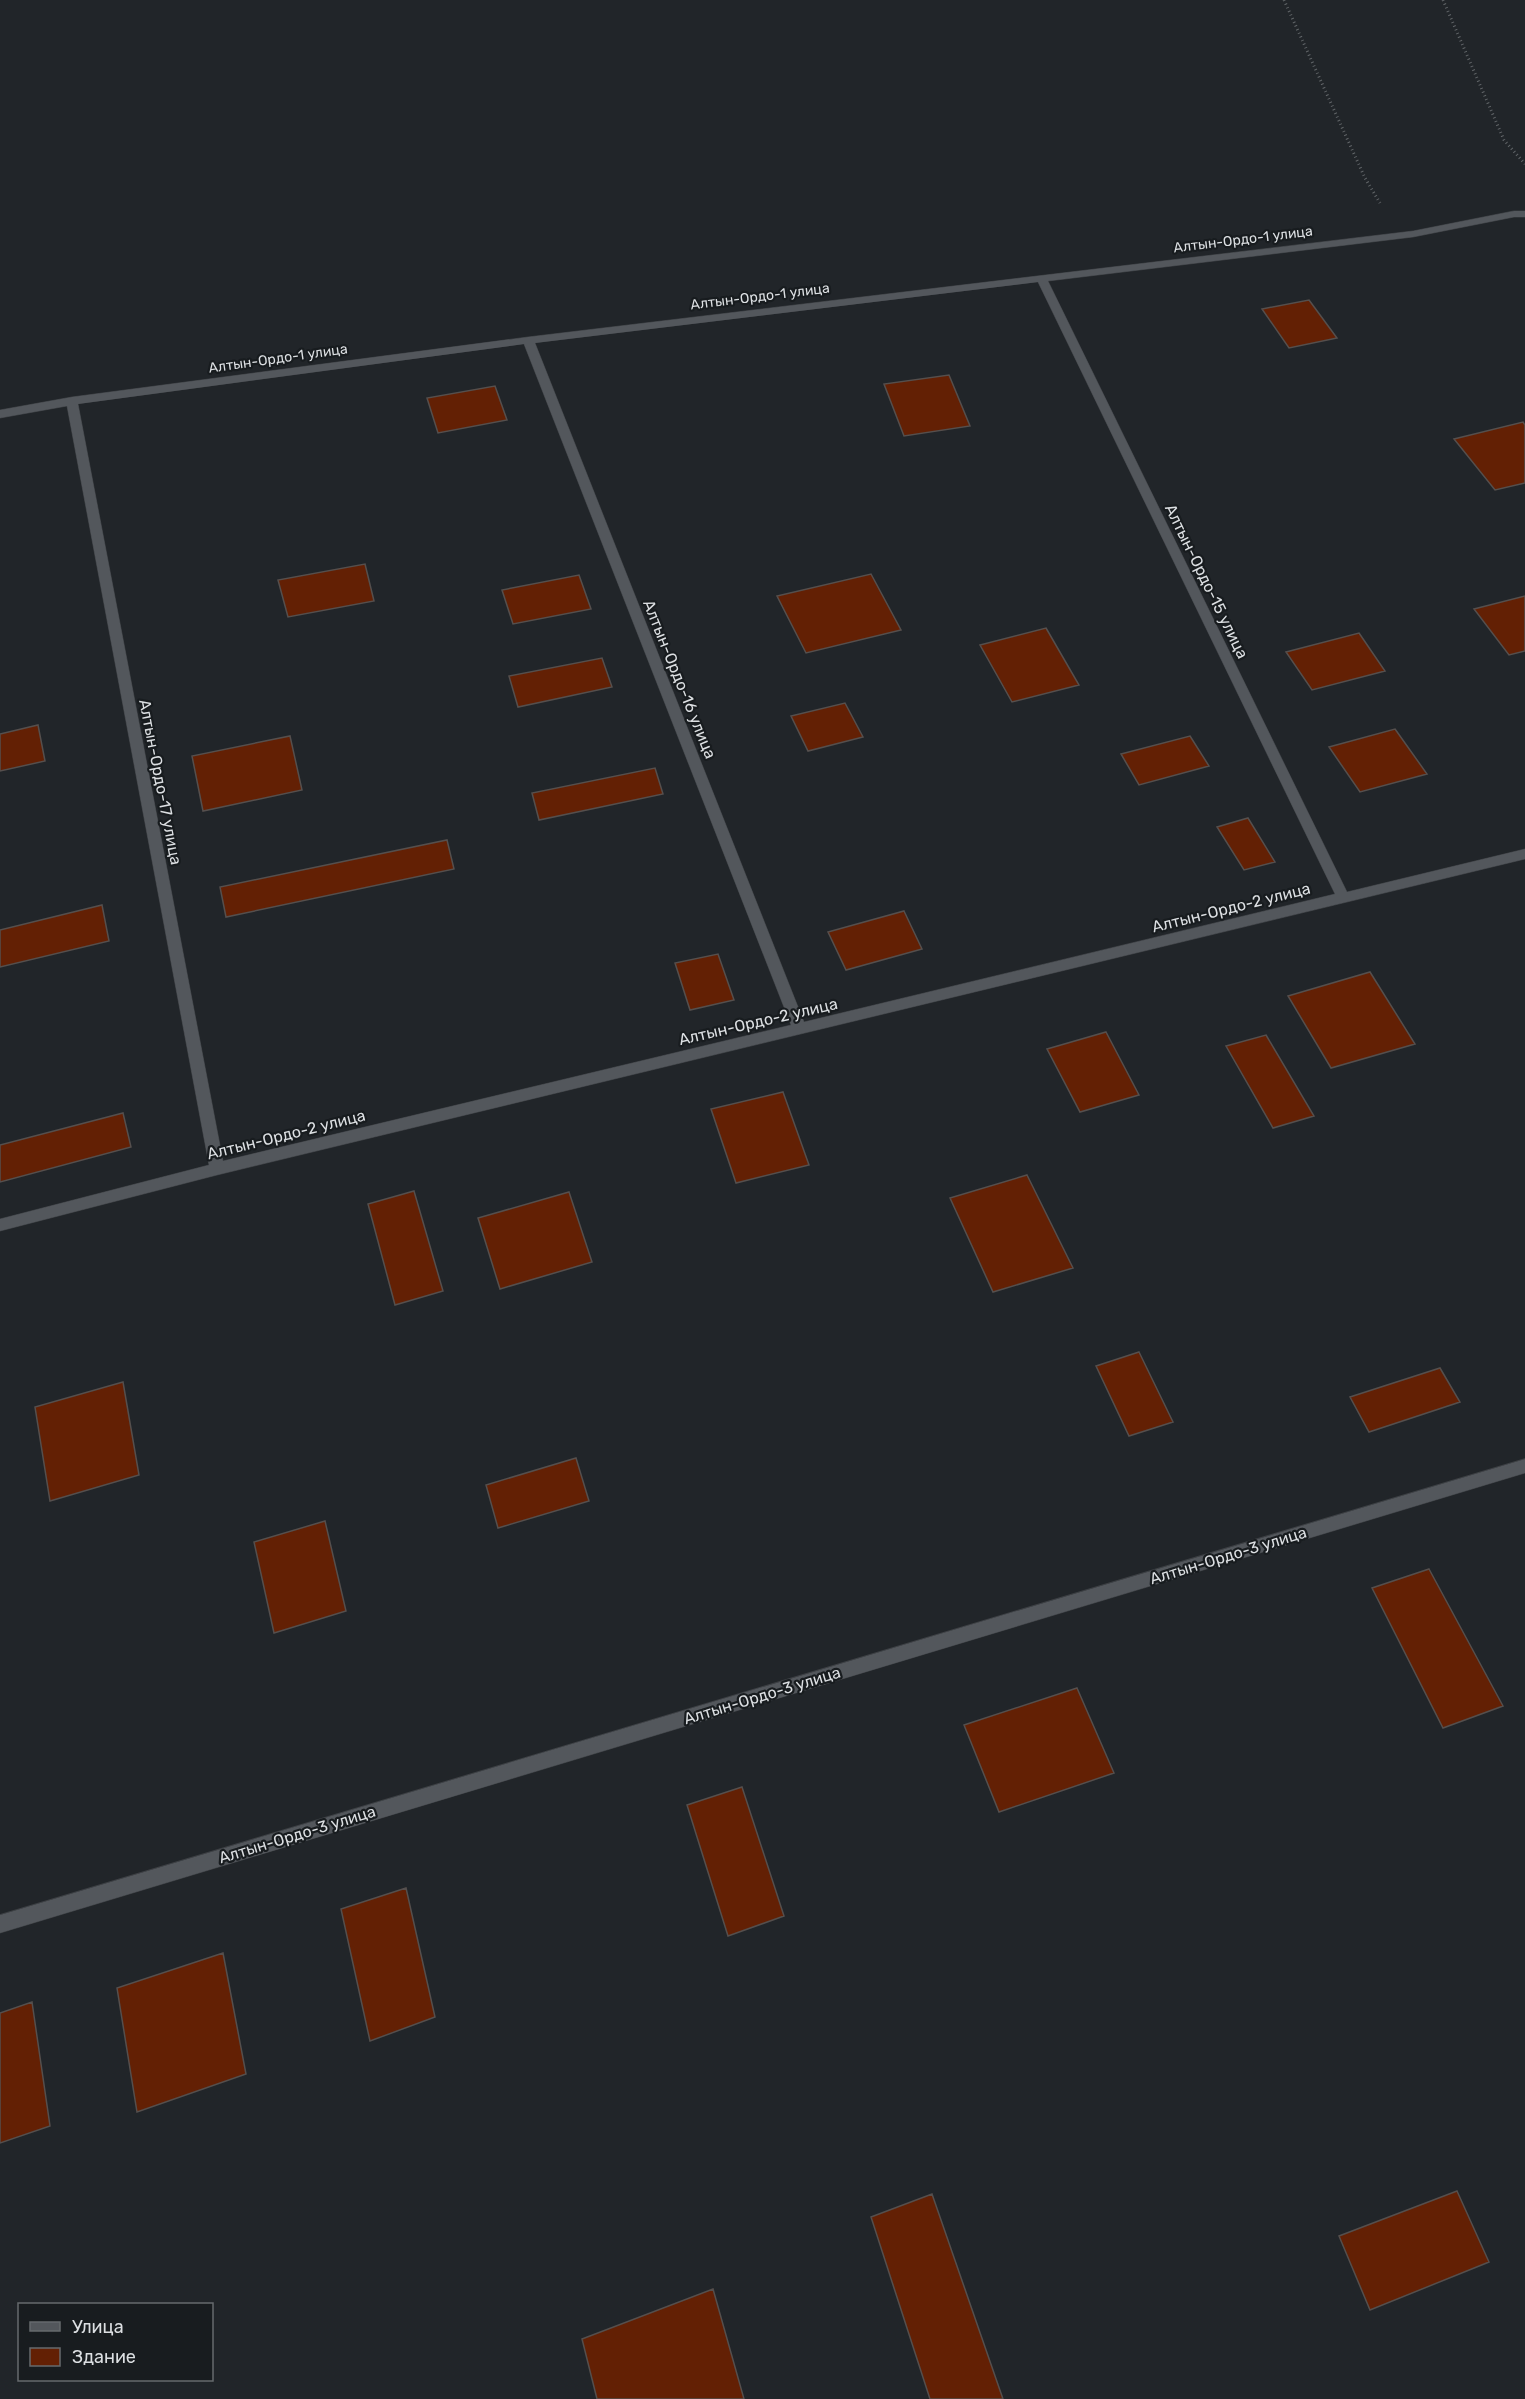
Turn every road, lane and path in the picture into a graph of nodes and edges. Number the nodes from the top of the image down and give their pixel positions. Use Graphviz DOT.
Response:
graph roads {
  1 [pos="1284,0"];
  2 [pos="1443,0"];
  3 [pos="1525,164"];
  4 [pos="1520,214"];
  5 [pos="1525,227"];
  6 [pos="1413,234"];
  7 [pos="1041,277"];
  8 [pos="528,340"];
  9 [pos="72,401"];
  10 [pos="0,414"];
  11 [pos="1525,854"];
  12 [pos="1344,898"];
  13 [pos="800,1030"];
  14 [pos="218,1169"];
  15 [pos="0,1224"];
  16 [pos="1525,1466"];
  17 [pos="0,1924"];
  1 -- 6 [label="path"];
  2 -- 3 [label="path"];
  4 -- 5 [label="street"];
  4 -- 6 [label="street, Алтын-Ордо-1 улица"];
  6 -- 7 [label="street, Алтын-Ордо-1 улица"];
  7 -- 8 [label="street, Алтын-Ордо-1 улица"];
  7 -- 12 [label="street, Алтын-Ордо-15 улица"];
  8 -- 9 [label="street, Алтын-Ордо-1 улица"];
  8 -- 13 [label="street, Алтын-Ордо-16 улица"];
  9 -- 10 [label="street, Алтын-Ордо-1 улица"];
  9 -- 14 [label="street, Алтын-Ордо-17 улица"];
  11 -- 12 [label="street, Алтын-Ордо-2 улица"];
  12 -- 13 [label="street, Алтын-Ордо-2 улица"];
  13 -- 14 [label="street, Алтын-Ордо-2 улица"];
  14 -- 15 [label="street, Алтын-Ордо-2 улица"];
  16 -- 17 [label="street, Алтын-Ордо-3 улица"];
}
